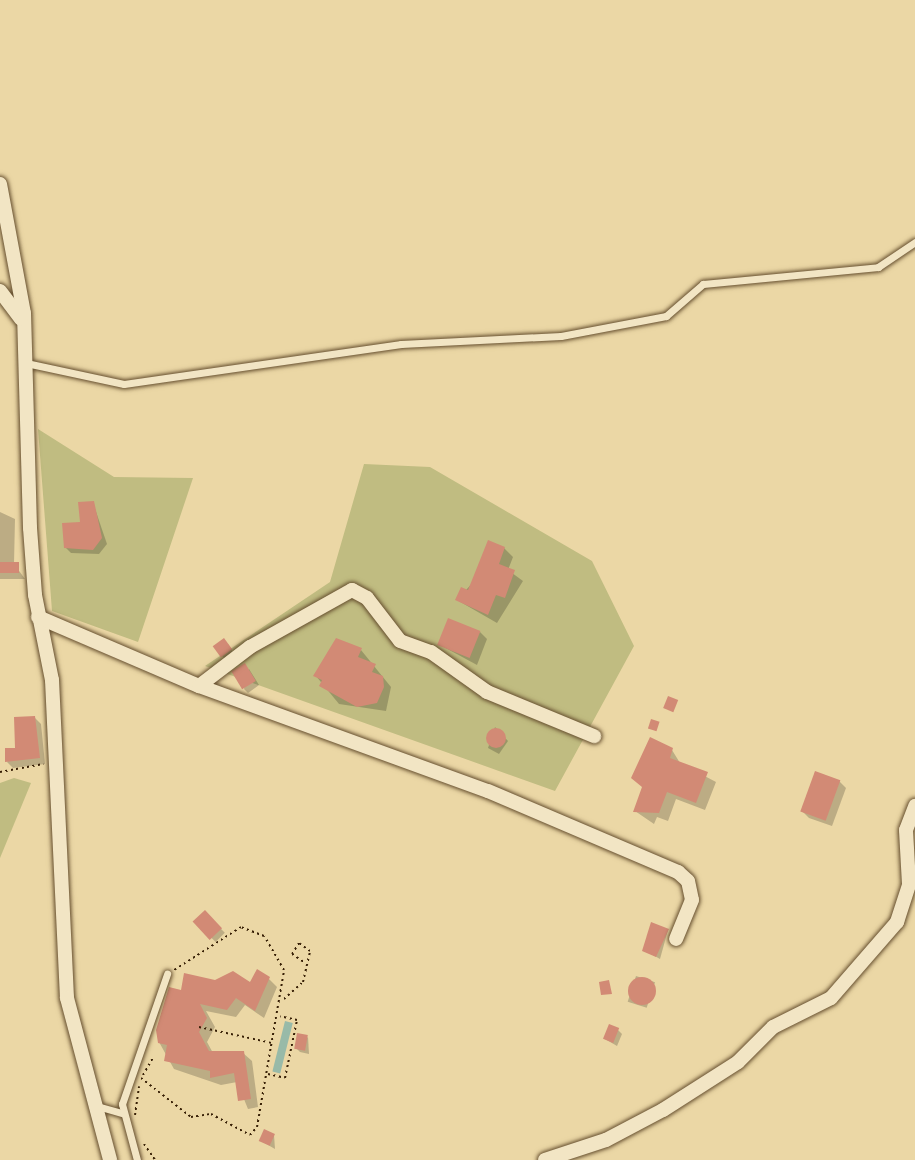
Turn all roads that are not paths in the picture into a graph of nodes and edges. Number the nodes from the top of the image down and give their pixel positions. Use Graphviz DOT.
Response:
graph roads {
  1 [pos="0,184"];
  2 [pos="915,242"];
  3 [pos="0,291"];
  4 [pos="25,334"];
  5 [pos="26,363"];
  6 [pos="38,617"];
  7 [pos="199,686"];
  8 [pos="594,736"];
  9 [pos="915,806"];
  10 [pos="676,939"];
  11 [pos="167,974"];
  12 [pos="97,1107"];
  13 [pos="122,1114"];
  14 [pos="110,1160"];
  15 [pos="137,1160"];
  16 [pos="545,1160"];
  1 -- 4 [label="street"];
  2 -- 5 [label="lane"];
  3 -- 4 [label="street"];
  4 -- 5 [label="street"];
  5 -- 6 [label="street"];
  6 -- 7 [label="street"];
  6 -- 12 [label="street"];
  7 -- 8 [label="street"];
  7 -- 10 [label="street"];
  9 -- 16 [label="street"];
  11 -- 13 [label="lane"];
  12 -- 13 [label="lane"];
  12 -- 14 [label="street"];
  13 -- 15 [label="lane"];
}
